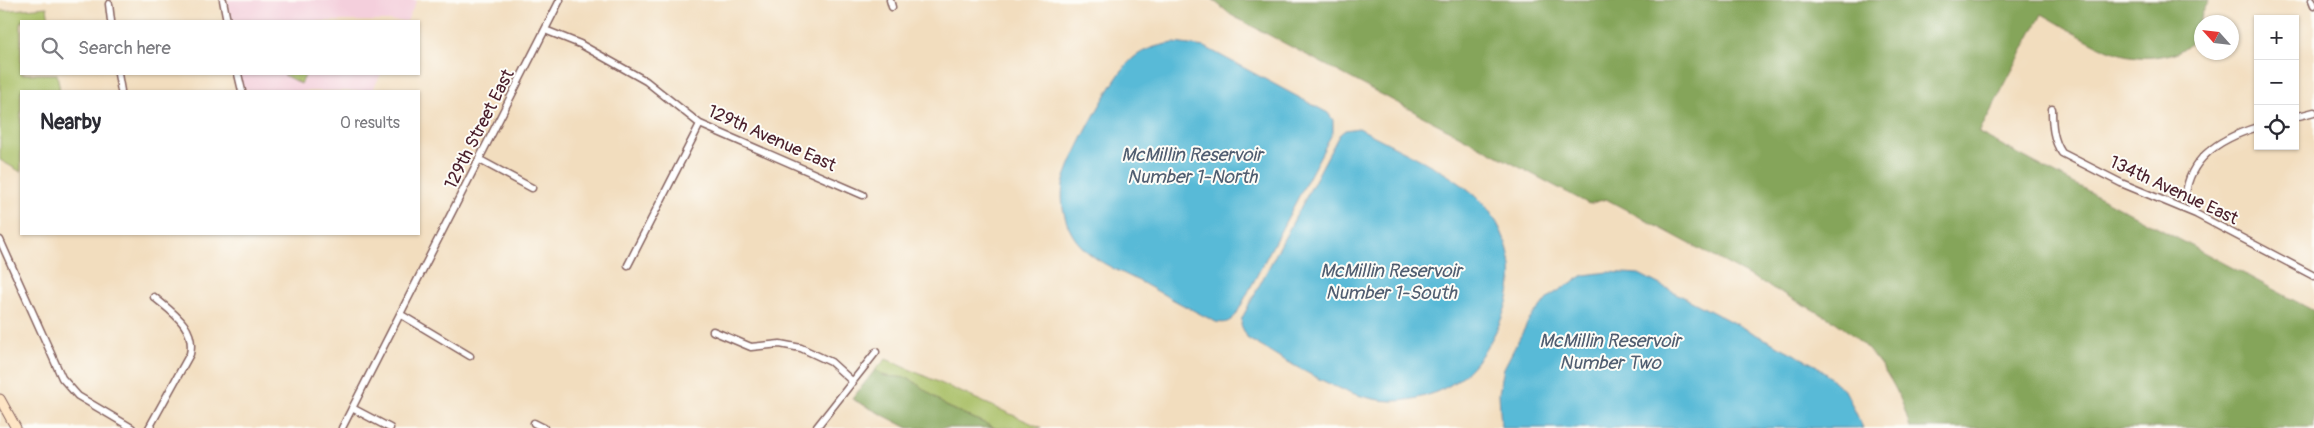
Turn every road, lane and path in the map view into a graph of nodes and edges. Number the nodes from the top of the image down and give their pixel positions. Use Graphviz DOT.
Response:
graph roads {
  1 [pos="223,0"];
  2 [pos="560,0"];
  3 [pos="2312,0"];
  4 [pos="109,4"];
  5 [pos="2314,5"];
  6 [pos="111,20"];
  7 [pos="227,20"];
  8 [pos="545,30"];
  9 [pos="118,75"];
  10 [pos="238,75"];
  11 [pos="121,90"];
  12 [pos="242,90"];
  13 [pos="2052,109"];
  14 [pos="2314,112"];
  15 [pos="2299,116"];
  16 [pos="700,124"];
  17 [pos="2254,129"];
  18 [pos="480,160"];
  19 [pos="532,188"];
  20 [pos="863,196"];
  21 [pos="2196,214"];
  22 [pos="0,240"];
  23 [pos="628,265"];
  24 [pos="2314,276"];
  25 [pos="154,297"];
  26 [pos="400,314"];
  27 [pos="713,331"];
  28 [pos="876,352"];
  29 [pos="470,356"];
  30 [pos="853,382"];
  31 [pos="0,399"];
  32 [pos="352,408"];
  33 [pos="534,423"];
  34 [pos="16,428"];
  35 [pos="132,428"];
  36 [pos="149,428"];
  37 [pos="342,428"];
  38 [pos="390,428"];
  39 [pos="544,428"];
  40 [pos="816,428"];
  1 -- 7 [label="street"];
  2 -- 8 [label="street"];
  3 -- 5 [label="street"];
  4 -- 6 [label="street"];
  8 -- 16 [label="street, 129th Avenue East"];
  8 -- 18 [label="street, 129th Street East"];
  9 -- 11 [label="street"];
  10 -- 12 [label="street"];
  13 -- 21 [label="street, 134th Avenue East"];
  14 -- 15 [label="street"];
  16 -- 20 [label="street, 129th Avenue East"];
  16 -- 23 [label="street"];
  17 -- 21 [label="street"];
  18 -- 19 [label="street"];
  18 -- 26 [label="street, 129th Street East"];
  21 -- 24 [label="street, 134th Avenue East"];
  22 -- 35 [label="street"];
  25 -- 36 [label="street"];
  26 -- 29 [label="street"];
  26 -- 32 [label="street, 129th Street East"];
  27 -- 30 [label="street"];
  28 -- 30 [label="street"];
  30 -- 40 [label="street"];
  31 -- 34 [label="main road"];
  32 -- 37 [label="street, 129th Street East"];
  32 -- 38 [label="street"];
  33 -- 39 [label="street"];
}
